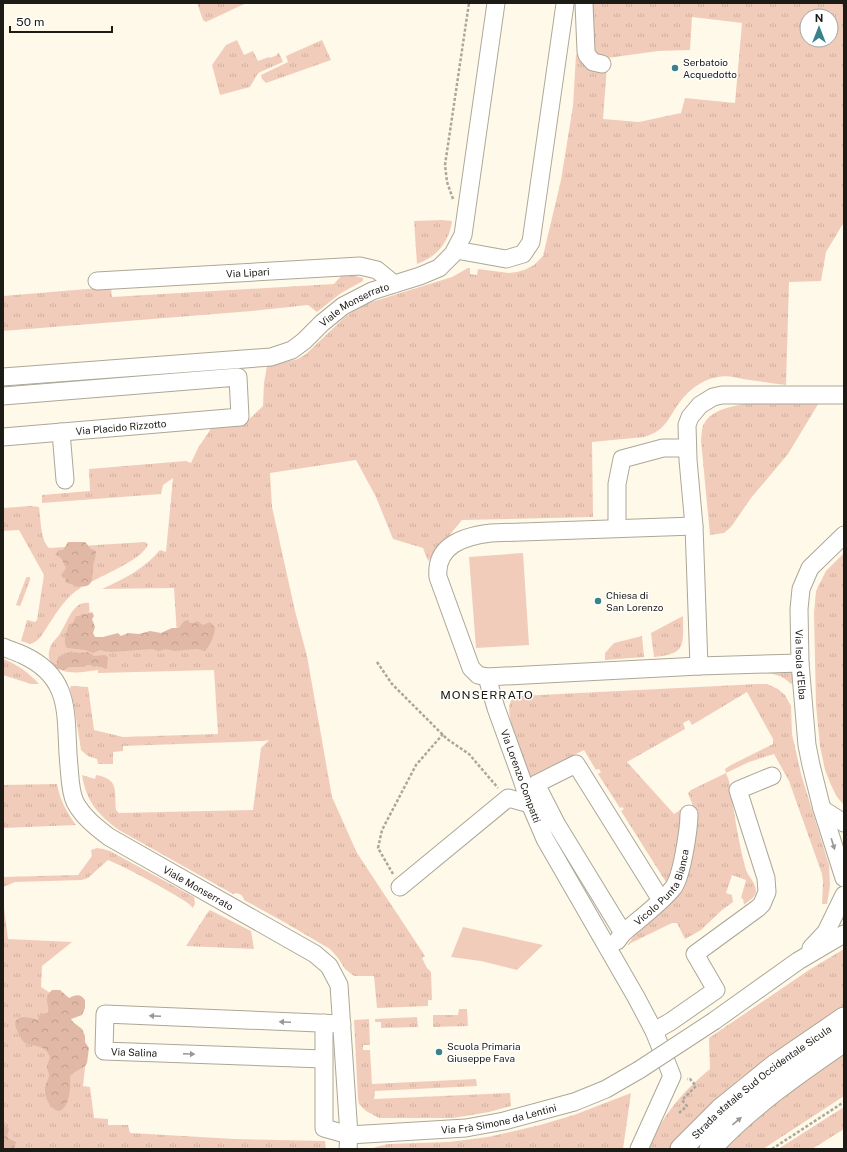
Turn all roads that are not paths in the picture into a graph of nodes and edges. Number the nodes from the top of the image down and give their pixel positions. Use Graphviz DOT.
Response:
graph roads {
  1 [pos="496,3"];
  2 [pos="584,3"];
  3 [pos="565,4"];
  4 [pos="602,64"];
  5 [pos="456,250"];
  6 [pos="97,281"];
  7 [pos="394,284"];
  8 [pos="3,377"];
  9 [pos="844,395"];
  10 [pos="3,396"];
  11 [pos="61,432"];
  12 [pos="3,437"];
  13 [pos="687,448"];
  14 [pos="66,480"];
  15 [pos="694,526"];
  16 [pos="617,528"];
  17 [pos="844,535"];
  18 [pos="3,647"];
  19 [pos="800,663"];
  20 [pos="699,666"];
  21 [pos="488,677"];
  22 [pos="772,776"];
  23 [pos="530,804"];
  24 [pos="822,809"];
  25 [pos="689,814"];
  26 [pos="844,823"];
  27 [pos="844,878"];
  28 [pos="401,886"];
  29 [pos="844,895"];
  30 [pos="661,900"];
  31 [pos="623,933"];
  32 [pos="844,934"];
  33 [pos="609,948"];
  34 [pos="798,961"];
  35 [pos="844,1018"];
  36 [pos="324,1023"];
  37 [pos="342,1024"];
  38 [pos="654,1031"];
  39 [pos="844,1041"];
  40 [pos="323,1059"];
  41 [pos="348,1142"];
  42 [pos="639,1149"];
  43 [pos="681,1149"];
  44 [pos="710,1149"];
  1 -- 5 [label="street, Viale Monserrato"];
  2 -- 4 [label="street"];
  3 -- 5 [label="street"];
  5 -- 7 [label="street, Viale Monserrato"];
  6 -- 7 [label="street, Via Lipari"];
  7 -- 8 [label="street, Viale Monserrato"];
  9 -- 13 [label="street"];
  10 -- 11 [label="street, Via Placido Rizzotto"];
  11 -- 12 [label="street, Via Placido Rizzotto"];
  11 -- 14 [label="street"];
  13 -- 15 [label="street"];
  13 -- 16 [label="street"];
  15 -- 16 [label="street"];
  15 -- 20 [label="street"];
  16 -- 21 [label="street"];
  17 -- 19 [label="street, Via Isola d'Elba"];
  18 -- 37 [label="street, Viale Monserrato"];
  19 -- 20 [label="street"];
  19 -- 24 [label="street, Via Isola d'Elba"];
  20 -- 21 [label="street"];
  21 -- 23 [label="street, Via Lorenzo Compatti"];
  22 -- 38 [label="street"];
  23 -- 28 [label="street"];
  23 -- 33 [label="street, Via Lorenzo Compatti"];
  24 -- 26 [label="street"];
  24 -- 27 [label="street, Via Isola d'Elba, one-way"];
  25 -- 30 [label="street, Vicolo Punta Bianca"];
  29 -- 34 [label="street"];
  30 -- 31 [label="street, Vicolo Punta Bianca"];
  30 -- 31 [label="street"];
  31 -- 33 [label="street, Vicolo Punta Bianca"];
  32 -- 34 [label="street"];
  33 -- 38 [label="street, Via Lorenzo Compatti"];
  34 -- 41 [label="street, Via Frà Simone da Lentini, bridge"];
  35 -- 43 [label="main road, Strada statale Sud Occidentale Sicula"];
  36 -- 37 [label="street, Via Salina"];
  36 -- 40 [label="street"];
  36 -- 40 [label="street, Via Salina, one-way"];
  37 -- 41 [label="street, Viale Monserrato"];
  38 -- 42 [label="street, Via Lorenzo Compatti"];
  44 -- 39 [label="main road, Strada statale Sud Occidentale Sicula, one-way"];
  40 -- 41 [label="street"];
}
